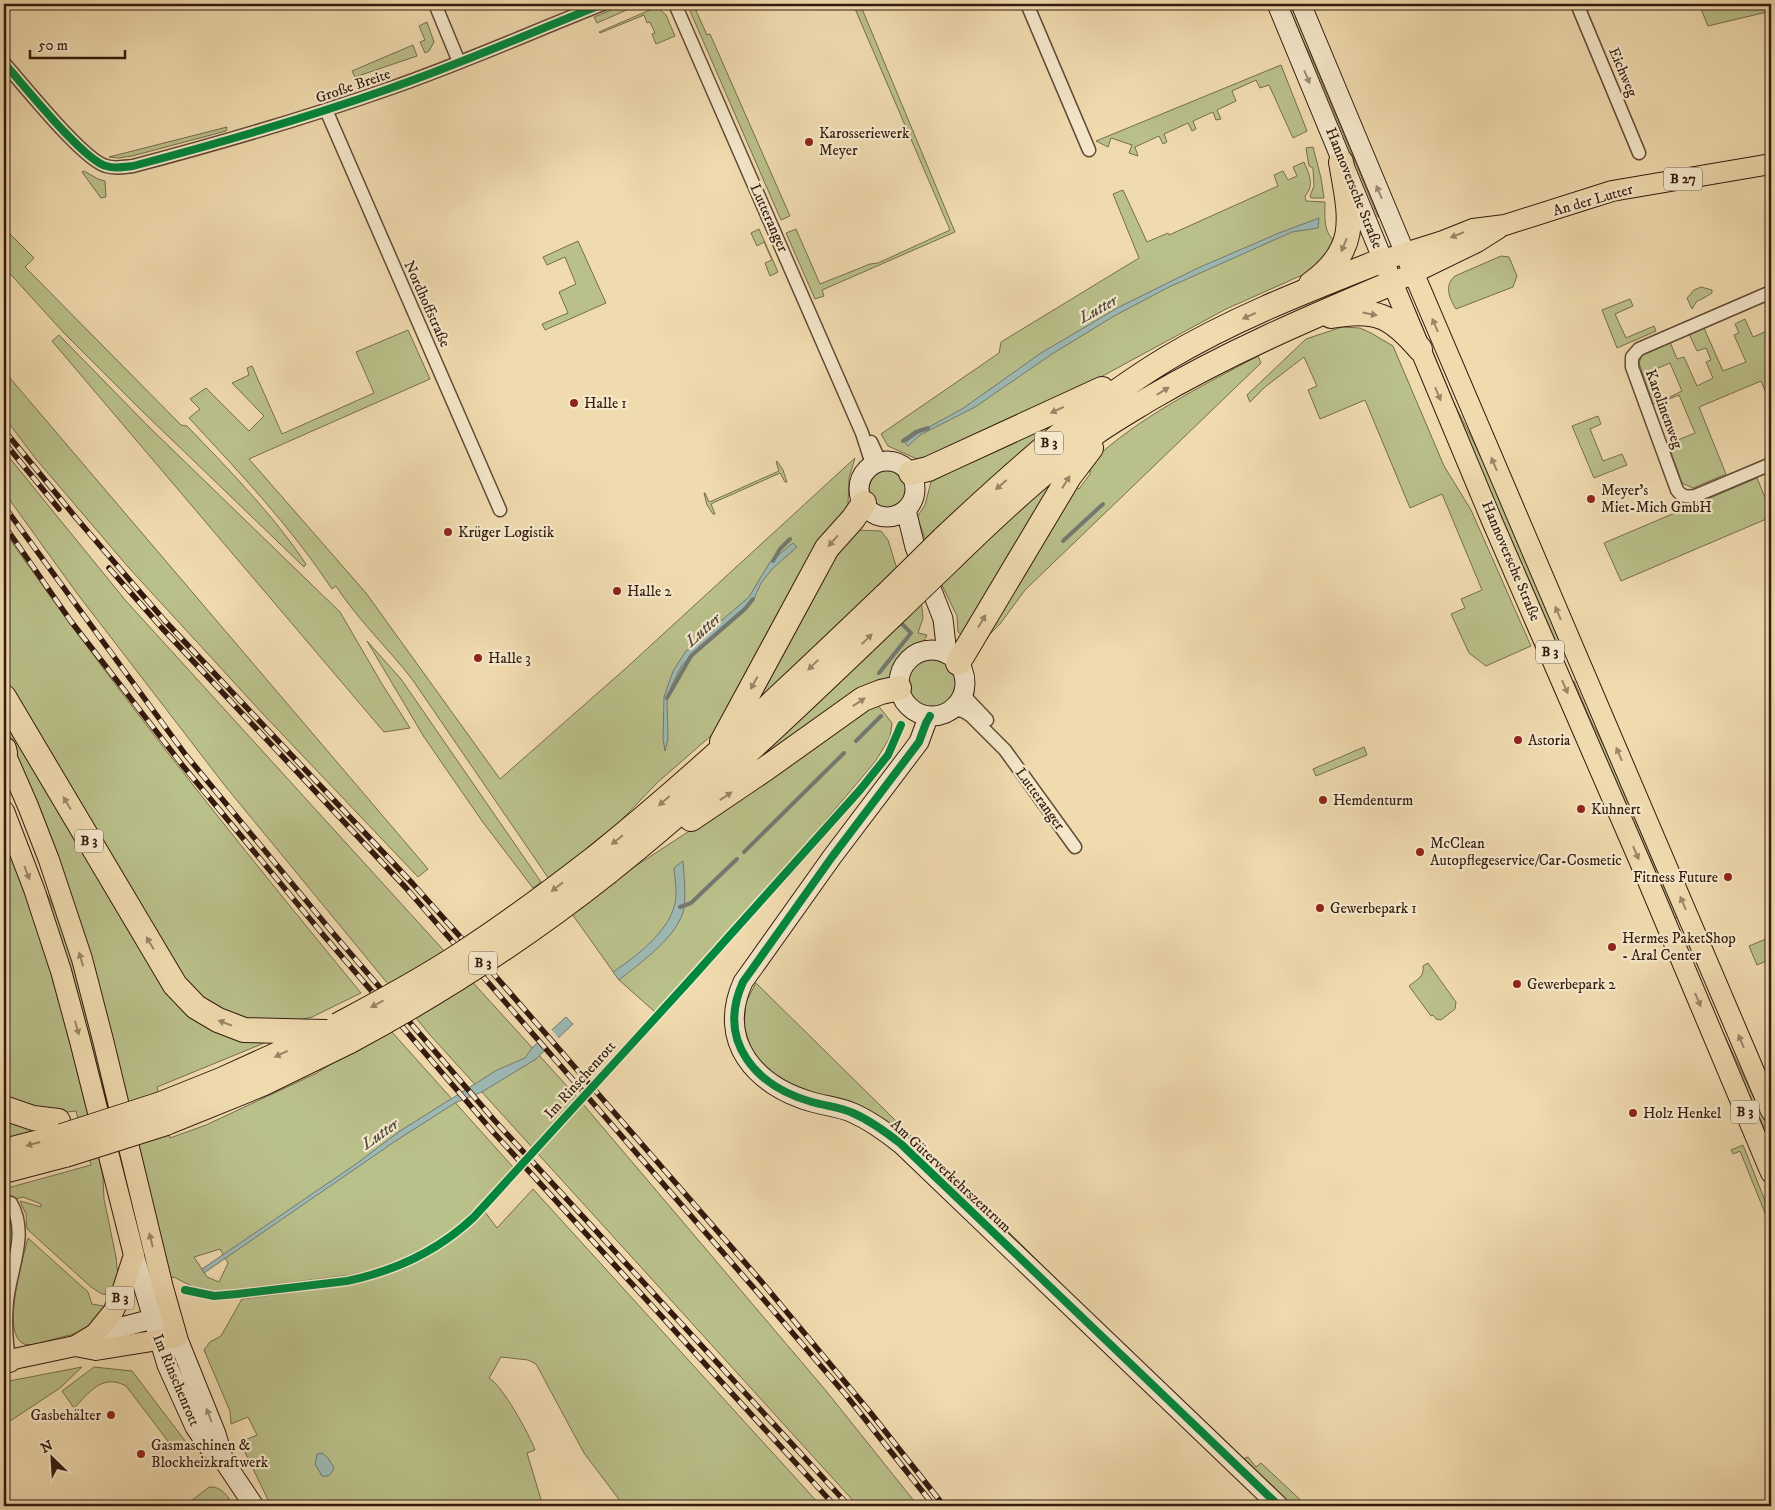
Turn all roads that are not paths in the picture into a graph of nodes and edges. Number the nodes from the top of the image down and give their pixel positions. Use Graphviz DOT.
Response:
graph roads {
  1 [pos="435,4"];
  2 [pos="603,4"];
  3 [pos="675,4"];
  4 [pos="1027,4"];
  5 [pos="1277,4"];
  6 [pos="1301,4"];
  7 [pos="1577,4"];
  8 [pos="459,62"];
  9 [pos="4,63"];
  10 [pos="326,110"];
  11 [pos="1088,150"];
  12 [pos="1639,153"];
  13 [pos="1341,162"];
  14 [pos="1771,164"];
  15 [pos="1505,225"];
  16 [pos="1406,253"];
  17 [pos="1383,260"];
  18 [pos="1413,273"];
  19 [pos="1392,282"];
  20 [pos="1771,292"];
  21 [pos="1294,297"];
  22 [pos="1305,320"];
  23 [pos="1420,349"];
  24 [pos="1165,360"];
  25 [pos="1122,416"];
  26 [pos="877,464"];
  27 [pos="1771,464"];
  28 [pos="911,473"];
  29 [pos="864,504"];
  30 [pos="500,510"];
  31 [pos="898,513"];
  32 [pos="947,548"];
  33 [pos="893,601"];
  34 [pos="928,651"];
  35 [pos="952,658"];
  36 [pos="900,688"];
  37 [pos="963,692"];
  38 [pos="4,697"];
  39 [pos="952,709"];
  40 [pos="922,713"];
  41 [pos="759,716"];
  42 [pos="1005,750"];
  43 [pos="4,751"];
  44 [pos="713,757"];
  45 [pos="703,792"];
  46 [pos="4,811"];
  47 [pos="639,848"];
  48 [pos="1075,848"];
  49 [pos="602,865"];
  50 [pos="338,1033"];
  51 [pos="4,1108"];
  52 [pos="1771,1111"];
  53 [pos="164,1113"];
  54 [pos="62,1138"];
  55 [pos="8,1164"];
  56 [pos="1771,1173"];
  57 [pos="11,1203"];
  58 [pos="134,1255"];
  59 [pos="162,1317"];
  60 [pos="94,1334"];
  61 [pos="168,1339"];
  62 [pos="75,1346"];
  63 [pos="6,1361"];
  64 [pos="254,1506"];
  65 [pos="1279,1506"];
  1 -- 8 [label="street"];
  2 -- 8 [label="street, Große Breite"];
  3 -- 26 [label="street, Lutteranger"];
  4 -- 11 [label="street"];
  5 -- 13 [label="street, Hannoversche Straße, one-way"];
  16 -- 6 [label="street, Hannoversche Straße, one-way"];
  7 -- 12 [label="street, Eichweg"];
  8 -- 10 [label="street, Große Breite"];
  9 -- 10 [label="street, Große Breite"];
  10 -- 30 [label="street, Nordhoffstraße"];
  13 -- 17 [label="street, Hannoversche Straße"];
  13 -- 21 [label="highway, one-way"];
  14 -- 15 [label="main road, An der Lutter / B 27"];
  15 -- 16 [label="main road, An der Lutter / B 27, one-way"];
  15 -- 18 [label="main road, An der Lutter / B 27"];
  16 -- 17 [label="main road, An der Lutter / B 3"];
  16 -- 18 [label="main road, Hannoversche Straße / B 3"];
  17 -- 19 [label="main road, Hannoversche Straße"];
  17 -- 21 [label="highway, B 3"];
  18 -- 19 [label="main road, An der Lutter / B 27"];
  52 -- 18 [label="main road, Hannoversche Straße / B 3, one-way"];
  19 -- 22 [label="highway, B 27"];
  19 -- 23 [label="main road, Hannoversche Straße / B 3"];
  20 -- 27 [label="street, Karolinenweg"];
  21 -- 24 [label="highway, B 3, one-way"];
  22 -- 23 [label="highway, B 3, one-way"];
  25 -- 22 [label="highway, B 3, one-way"];
  23 -- 56 [label="main road, Hannoversche Straße / B 3, one-way"];
  24 -- 28 [label="highway, one-way"];
  24 -- 32 [label="highway, B 3, one-way"];
  25 -- 32 [label="highway, B 3"];
  35 -- 25 [label="highway, one-way"];
  26 -- 28 [label="street"];
  26 -- 29 [label="street"];
  28 -- 31 [label="street"];
  29 -- 31 [label="street"];
  29 -- 44 [label="highway, one-way"];
  31 -- 34 [label="street"];
  31 -- 35 [label="street"];
  32 -- 33 [label="highway, B 3, bridge"];
  33 -- 41 [label="highway, B 3, one-way"];
  45 -- 33 [label="highway, B 3, one-way"];
  34 -- 35 [label="street"];
  34 -- 36 [label="street"];
  35 -- 37 [label="street"];
  36 -- 40 [label="street"];
  47 -- 36 [label="highway, one-way"];
  37 -- 39 [label="street"];
  37 -- 42 [label="street, Lutteranger"];
  50 -- 38 [label="highway, B 3, one-way"];
  39 -- 40 [label="street"];
  39 -- 42 [label="street, Lutteranger"];
  40 -- 65 [label="street, Am Güterverkehrszentrum"];
  41 -- 44 [label="highway, B 3"];
  41 -- 45 [label="highway, B 3"];
  42 -- 48 [label="street, Lutteranger"];
  59 -- 43 [label="main road, B 3, one-way"];
  44 -- 49 [label="highway, B 3, one-way"];
  45 -- 47 [label="highway, B 3"];
  46 -- 58 [label="main road, B 3, one-way"];
  47 -- 49 [label="highway, B 3"];
  49 -- 50 [label="highway, B 3, bridge"];
  50 -- 53 [label="highway, B 3"];
  51 -- 54 [label="highway"];
  53 -- 54 [label="highway, B 3, bridge"];
  53 -- 54 [label="highway, B 3, bridge"];
  54 -- 55 [label="highway"];
  57 -- 63 [label="street"];
  58 -- 59 [label="street, B 3"];
  58 -- 60 [label="main road, B 3"];
  59 -- 60 [label="street, B 3"];
  59 -- 61 [label="main road, B 3"];
  60 -- 62 [label="main road, B 3"];
  61 -- 62 [label="main road, B 3"];
  61 -- 64 [label="street, Im Rinschenrott"];
  62 -- 63 [label="main road, B 3"];
}
